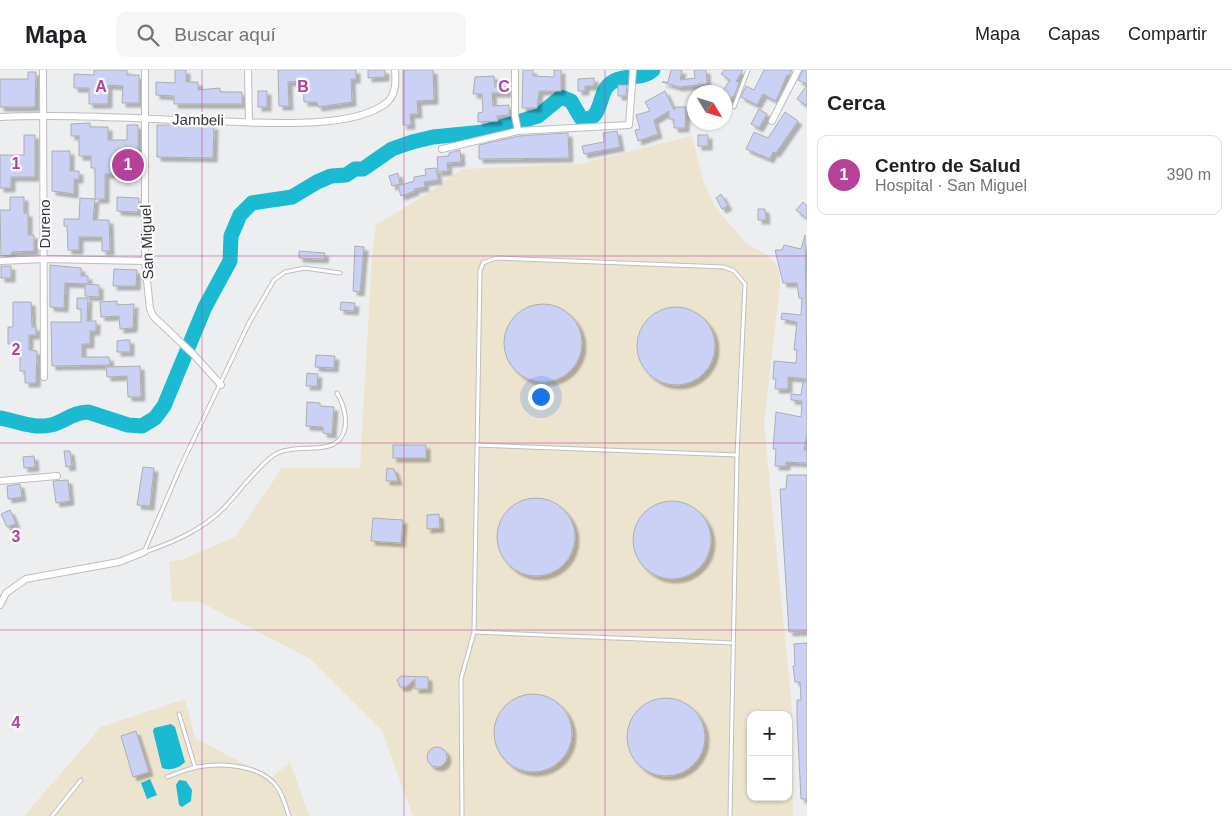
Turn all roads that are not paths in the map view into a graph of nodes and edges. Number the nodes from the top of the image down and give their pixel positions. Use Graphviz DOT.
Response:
graph roads {
  1 [pos="43,70"];
  2 [pos="145,70"];
  3 [pos="248,70"];
  4 [pos="395,70"];
  5 [pos="515,70"];
  6 [pos="634,70"];
  7 [pos="748,70"];
  8 [pos="798,70"];
  9 [pos="734,107"];
  10 [pos="44,115"];
  11 [pos="0,117"];
  12 [pos="146,119"];
  13 [pos="772,121"];
  14 [pos="249,122"];
  15 [pos="518,128"];
  16 [pos="442,149"];
  17 [pos="45,259"];
  18 [pos="0,261"];
  19 [pos="145,261"];
  20 [pos="340,272"];
  21 [pos="44,378"];
  22 [pos="221,385"];
  23 [pos="338,393"];
  24 [pos="478,445"];
  25 [pos="737,455"];
  26 [pos="57,476"];
  27 [pos="0,481"];
  28 [pos="144,552"];
  29 [pos="0,605"];
  30 [pos="474,632"];
  31 [pos="734,643"];
  32 [pos="180,714"];
  33 [pos="195,768"];
  34 [pos="167,778"];
  35 [pos="81,780"];
  36 [pos="52,816"];
  37 [pos="289,816"];
  38 [pos="462,816"];
  39 [pos="730,816"];
  1 -- 10 [label="street, Dureno"];
  2 -- 12 [label="street, San Miguel"];
  3 -- 14 [label="street"];
  4 -- 14 [label="street, Jambeli"];
  5 -- 15 [label="street"];
  6 -- 15 [label="street"];
  7 -- 9 [label="lane"];
  8 -- 13 [label="street"];
  10 -- 11 [label="street, Jambeli"];
  10 -- 12 [label="street, Jambeli"];
  10 -- 17 [label="street, Dureno"];
  12 -- 14 [label="street, Jambeli"];
  12 -- 19 [label="street, San Miguel"];
  15 -- 16 [label="street"];
  17 -- 18 [label="street"];
  17 -- 19 [label="street"];
  17 -- 21 [label="street, Dureno"];
  19 -- 22 [label="street, San Miguel"];
  20 -- 22 [label="lane"];
  22 -- 28 [label="lane"];
  23 -- 28 [label="lane"];
  24 -- 25 [label="lane"];
  24 -- 25 [label="lane"];
  24 -- 30 [label="lane"];
  25 -- 31 [label="lane"];
  26 -- 27 [label="street"];
  28 -- 29 [label="street"];
  30 -- 31 [label="lane"];
  30 -- 38 [label="lane"];
  31 -- 39 [label="lane"];
  32 -- 33 [label="lane"];
  33 -- 34 [label="lane"];
  33 -- 37 [label="lane"];
  35 -- 36 [label="lane"];
}
